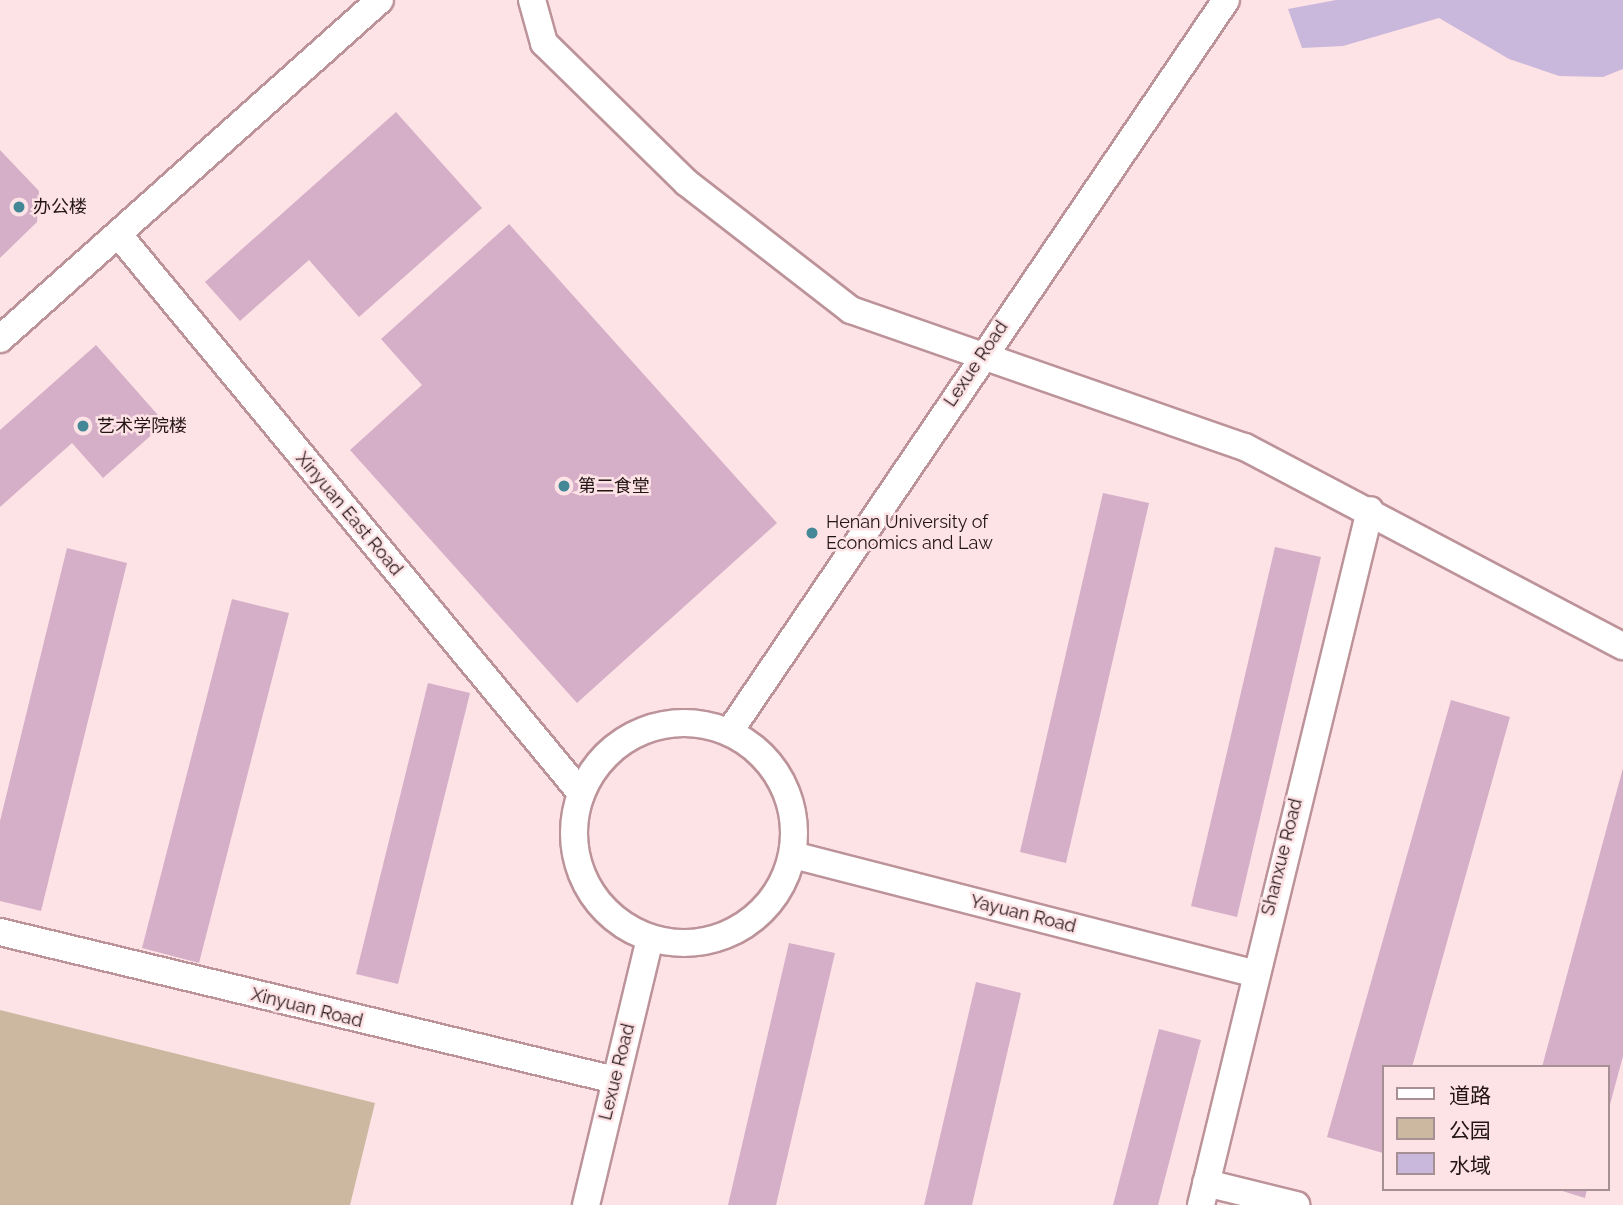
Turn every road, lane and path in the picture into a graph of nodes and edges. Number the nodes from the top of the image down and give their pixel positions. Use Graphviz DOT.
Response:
graph roads {
  1 [pos="380,0"];
  2 [pos="532,0"];
  3 [pos="1226,0"];
  4 [pos="118,234"];
  5 [pos="0,339"];
  6 [pos="982,355"];
  7 [pos="1370,510"];
  8 [pos="1623,646"];
  9 [pos="730,731"];
  10 [pos="581,793"];
  11 [pos="793,855"];
  12 [pos="0,932"];
  13 [pos="650,939"];
  14 [pos="1253,973"];
  15 [pos="615,1080"];
  16 [pos="1203,1194"];
  17 [pos="586,1205"];
  18 [pos="1296,1205"];
  1 -- 4 [label="street"];
  2 -- 6 [label="street"];
  3 -- 6 [label="street, Lexue Road"];
  4 -- 5 [label="street"];
  4 -- 10 [label="street, Xinyuan East Road"];
  6 -- 7 [label="street"];
  6 -- 9 [label="street, Lexue Road"];
  7 -- 8 [label="street"];
  7 -- 14 [label="street, Shanxue Road"];
  9 -- 10 [label="street"];
  9 -- 11 [label="street"];
  10 -- 13 [label="street"];
  11 -- 13 [label="street"];
  11 -- 14 [label="street, Yayuan Road"];
  12 -- 15 [label="street, Xinyuan Road"];
  13 -- 15 [label="street, Lexue Road"];
  14 -- 16 [label="street, Shanxue Road"];
  15 -- 17 [label="street, Lexue Road"];
  16 -- 18 [label="street"];
}
